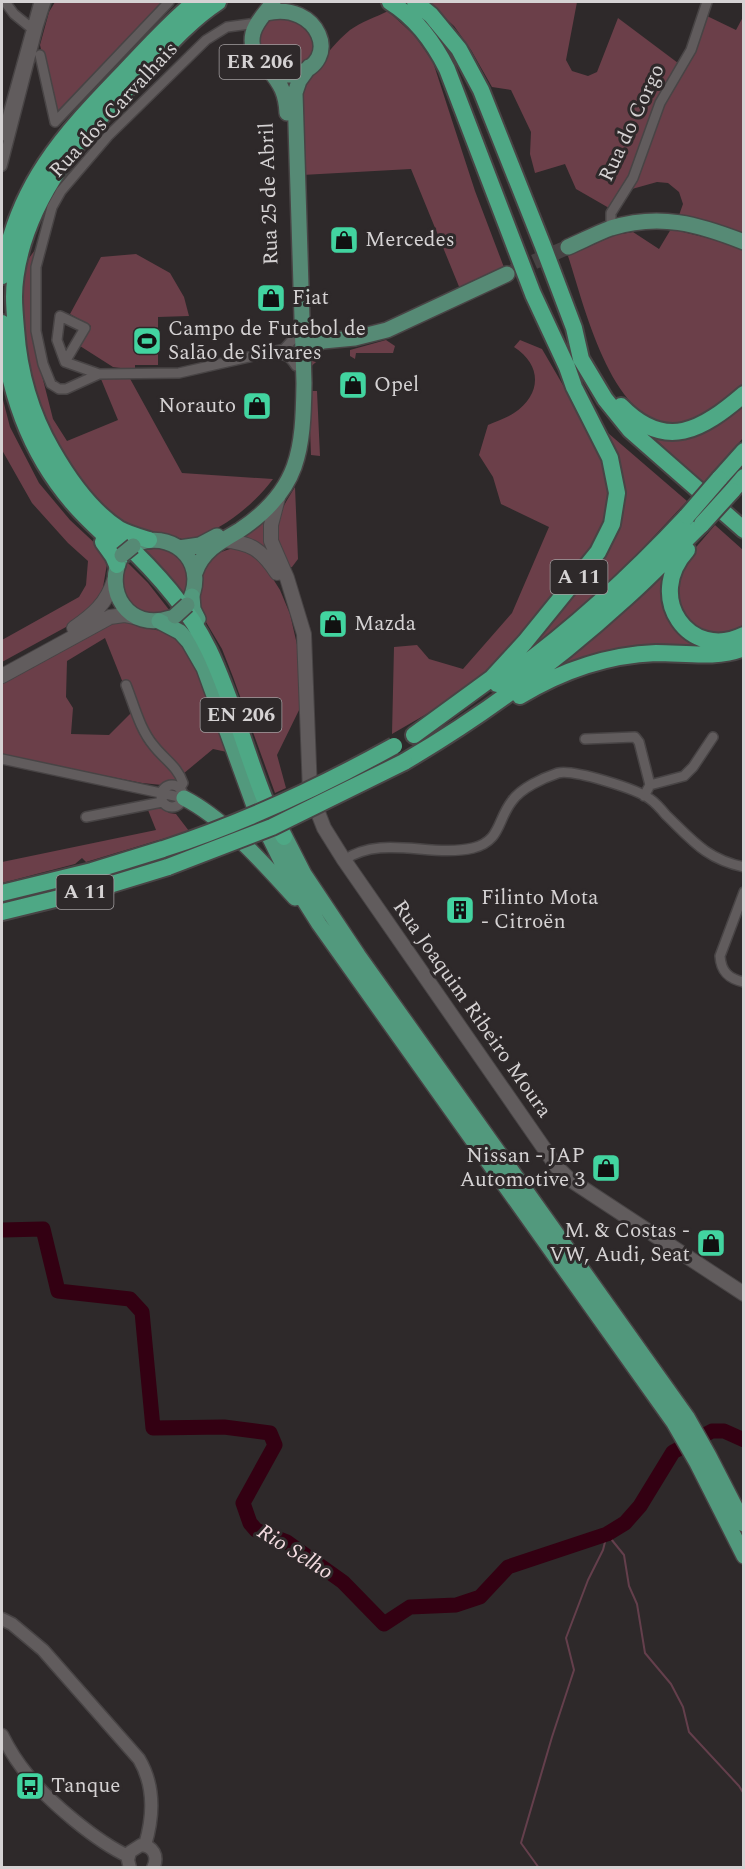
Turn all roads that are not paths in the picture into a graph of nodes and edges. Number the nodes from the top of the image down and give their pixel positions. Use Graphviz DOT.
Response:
graph roads {
  1 [pos="5,2"];
  2 [pos="39,2"];
  3 [pos="46,2"];
  4 [pos="169,2"];
  5 [pos="195,2"];
  6 [pos="218,2"];
  7 [pos="390,2"];
  8 [pos="415,2"];
  9 [pos="707,2"];
  10 [pos="302,6"];
  11 [pos="266,12"];
  12 [pos="30,27"];
  13 [pos="40,55"];
  14 [pos="309,67"];
  15 [pos="269,70"];
  16 [pos="2,136"];
  17 [pos="2,166"];
  18 [pos="611,228"];
  19 [pos="744,242"];
  20 [pos="568,247"];
  21 [pos="507,274"];
  22 [pos="2,276"];
  23 [pos="14,296"];
  24 [pos="2,323"];
  25 [pos="573,328"];
  26 [pos="298,331"];
  27 [pos="323,341"];
  28 [pos="269,353"];
  29 [pos="64,362"];
  30 [pos="300,362"];
  31 [pos="567,367"];
  32 [pos="2,368"];
  33 [pos="99,374"];
  34 [pos="744,394"];
  35 [pos="744,451"];
  36 [pos="744,477"];
  37 [pos="278,498"];
  38 [pos="694,520"];
  39 [pos="744,530"];
  40 [pos="149,540"];
  41 [pos="223,540"];
  42 [pos="744,543"];
  43 [pos="179,548"];
  44 [pos="117,568"];
  45 [pos="195,573"];
  46 [pos="294,598"];
  47 [pos="190,600"];
  48 [pos="139,618"];
  49 [pos="159,621"];
  50 [pos="744,635"];
  51 [pos="744,648"];
  52 [pos="2,668"];
  53 [pos="2,676"];
  54 [pos="126,686"];
  55 [pos="414,735"];
  56 [pos="713,737"];
  57 [pos="585,740"];
  58 [pos="437,742"];
  59 [pos="2,759"];
  60 [pos="650,785"];
  61 [pos="182,793"];
  62 [pos="644,796"];
  63 [pos="162,797"];
  64 [pos="86,817"];
  65 [pos="278,839"];
  66 [pos="346,863"];
  67 [pos="744,867"];
  68 [pos="744,892"];
  69 [pos="2,893"];
  70 [pos="2,912"];
  71 [pos="319,924"];
  72 [pos="744,982"];
  73 [pos="744,1294"];
  74 [pos="680,1420"];
  75 [pos="703,1459"];
  76 [pos="744,1524"];
  77 [pos="744,1556"];
  78 [pos="2,1619"];
  79 [pos="2,1735"];
  80 [pos="145,1845"];
  81 [pos="129,1862"];
  82 [pos="155,1867"];
  1 -- 12 [label="street"];
  2 -- 12 [label="street"];
  3 -- 17 [label="street"];
  4 -- 13 [label="street"];
  5 -- 22 [label="highway"];
  6 -- 23 [label="highway"];
  7 -- 31 [label="highway, A 11"];
  8 -- 25 [label="highway"];
  9 -- 18 [label="street, Rua do Corgo"];
  10 -- 11 [label="main road, ER 206"];
  10 -- 14 [label="main road, ER 206"];
  11 -- 15 [label="main road, ER 206"];
  11 -- 33 [label="street, Rua dos Carvalhais"];
  12 -- 16 [label="street"];
  14 -- 15 [label="main road, ER 206"];
  14 -- 26 [label="main road, Rua 25 de Abril / ER 206"];
  15 -- 26 [label="main road, Rua 25 de Abril / ER 206"];
  18 -- 19 [label="main road"];
  18 -- 20 [label="main road"];
  21 -- 27 [label="main road"];
  23 -- 40 [label="highway"];
  23 -- 65 [label="highway"];
  24 -- 65 [label="highway"];
  25 -- 34 [label="highway"];
  25 -- 39 [label="highway"];
  26 -- 27 [label="main road"];
  26 -- 28 [label="street, Rua dos Carvalhais"];
  26 -- 30 [label="main road, Rua 25 de Abril / ER 206"];
  27 -- 30 [label="main road"];
  28 -- 30 [label="street"];
  28 -- 33 [label="street, Rua dos Carvalhais"];
  29 -- 29 [label="street"];
  29 -- 33 [label="street, Rua dos Carvalhais"];
  30 -- 37 [label="main road, Rua 25 de Abril / ER 206"];
  30 -- 43 [label="main road, Rua 25 de Abril / ER 206"];
  31 -- 42 [label="highway, A 11"];
  31 -- 55 [label="highway, A 11"];
  32 -- 44 [label="highway"];
  35 -- 38 [label="highway, A 11, bridge"];
  36 -- 38 [label="highway, A 11, bridge"];
  37 -- 41 [label="main road, Rua 25 de Abril / ER 206"];
  37 -- 46 [label="main road, Rua 25 de Abril"];
  38 -- 50 [label="highway, A 11"];
  38 -- 55 [label="highway, A 11"];
  38 -- 58 [label="highway, A 11"];
  40 -- 43 [label="main road"];
  40 -- 44 [label="main road, bridge"];
  41 -- 45 [label="main road, Rua 25 de Abril / ER 206"];
  41 -- 46 [label="main road, Rua 25 de Abril"];
  43 -- 45 [label="main road"];
  44 -- 48 [label="main road"];
  44 -- 52 [label="main road"];
  45 -- 47 [label="main road"];
  46 -- 66 [label="main road, Rua 25 de Abril"];
  47 -- 49 [label="main road, bridge"];
  47 -- 65 [label="highway, EN 206"];
  48 -- 49 [label="main road"];
  48 -- 53 [label="main road"];
  49 -- 65 [label="highway, EN 206"];
  51 -- 58 [label="highway"];
  54 -- 61 [label="street"];
  55 -- 69 [label="highway, A 11, bridge"];
  56 -- 60 [label="street"];
  57 -- 60 [label="street"];
  58 -- 70 [label="highway, A 11, bridge"];
  59 -- 63 [label="street"];
  60 -- 62 [label="street"];
  61 -- 63 [label="street"];
  61 -- 71 [label="highway"];
  62 -- 66 [label="street"];
  62 -- 67 [label="street"];
  63 -- 64 [label="street"];
  65 -- 71 [label="highway, EN 206"];
  65 -- 74 [label="highway, EN 206"];
  66 -- 73 [label="main road, Rua Joaquim Ribeiro Moura"];
  68 -- 72 [label="street"];
  71 -- 74 [label="highway, EN 206"];
  74 -- 75 [label="highway, EN 206"];
  75 -- 76 [label="highway, EN 206"];
  75 -- 77 [label="highway, EN 206"];
  78 -- 80 [label="street"];
  79 -- 81 [label="street"];
  80 -- 81 [label="street"];
  80 -- 82 [label="street"];
}
